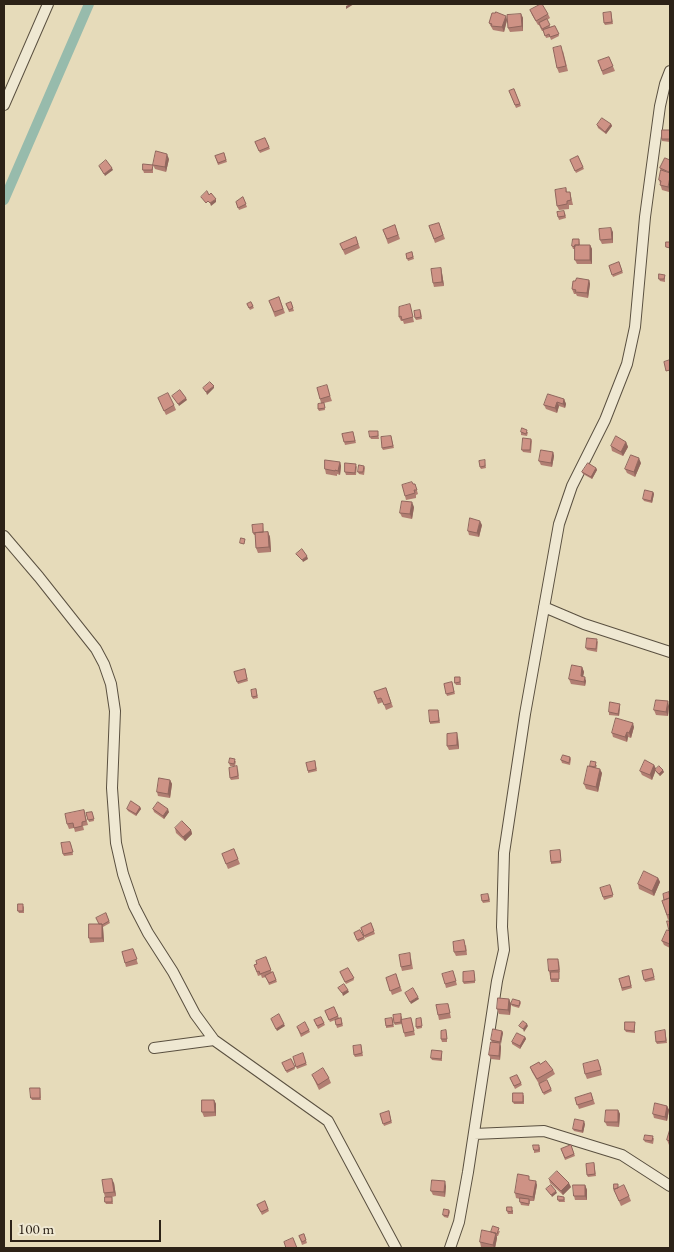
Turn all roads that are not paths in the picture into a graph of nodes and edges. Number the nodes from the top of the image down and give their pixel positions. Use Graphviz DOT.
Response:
graph roads {
  1 [pos="48,4"];
  2 [pos="670,71"];
  3 [pos="4,105"];
  4 [pos="4,536"];
  5 [pos="544,607"];
  6 [pos="670,652"];
  7 [pos="214,1040"];
  8 [pos="154,1048"];
  9 [pos="474,1134"];
  10 [pos="670,1186"];
  11 [pos="396,1248"];
  12 [pos="450,1248"];
  1 -- 3 [label="street"];
  2 -- 5 [label="street"];
  4 -- 7 [label="street"];
  5 -- 6 [label="street"];
  5 -- 9 [label="street"];
  7 -- 8 [label="street"];
  7 -- 11 [label="street"];
  9 -- 10 [label="street"];
  9 -- 12 [label="street"];
}
